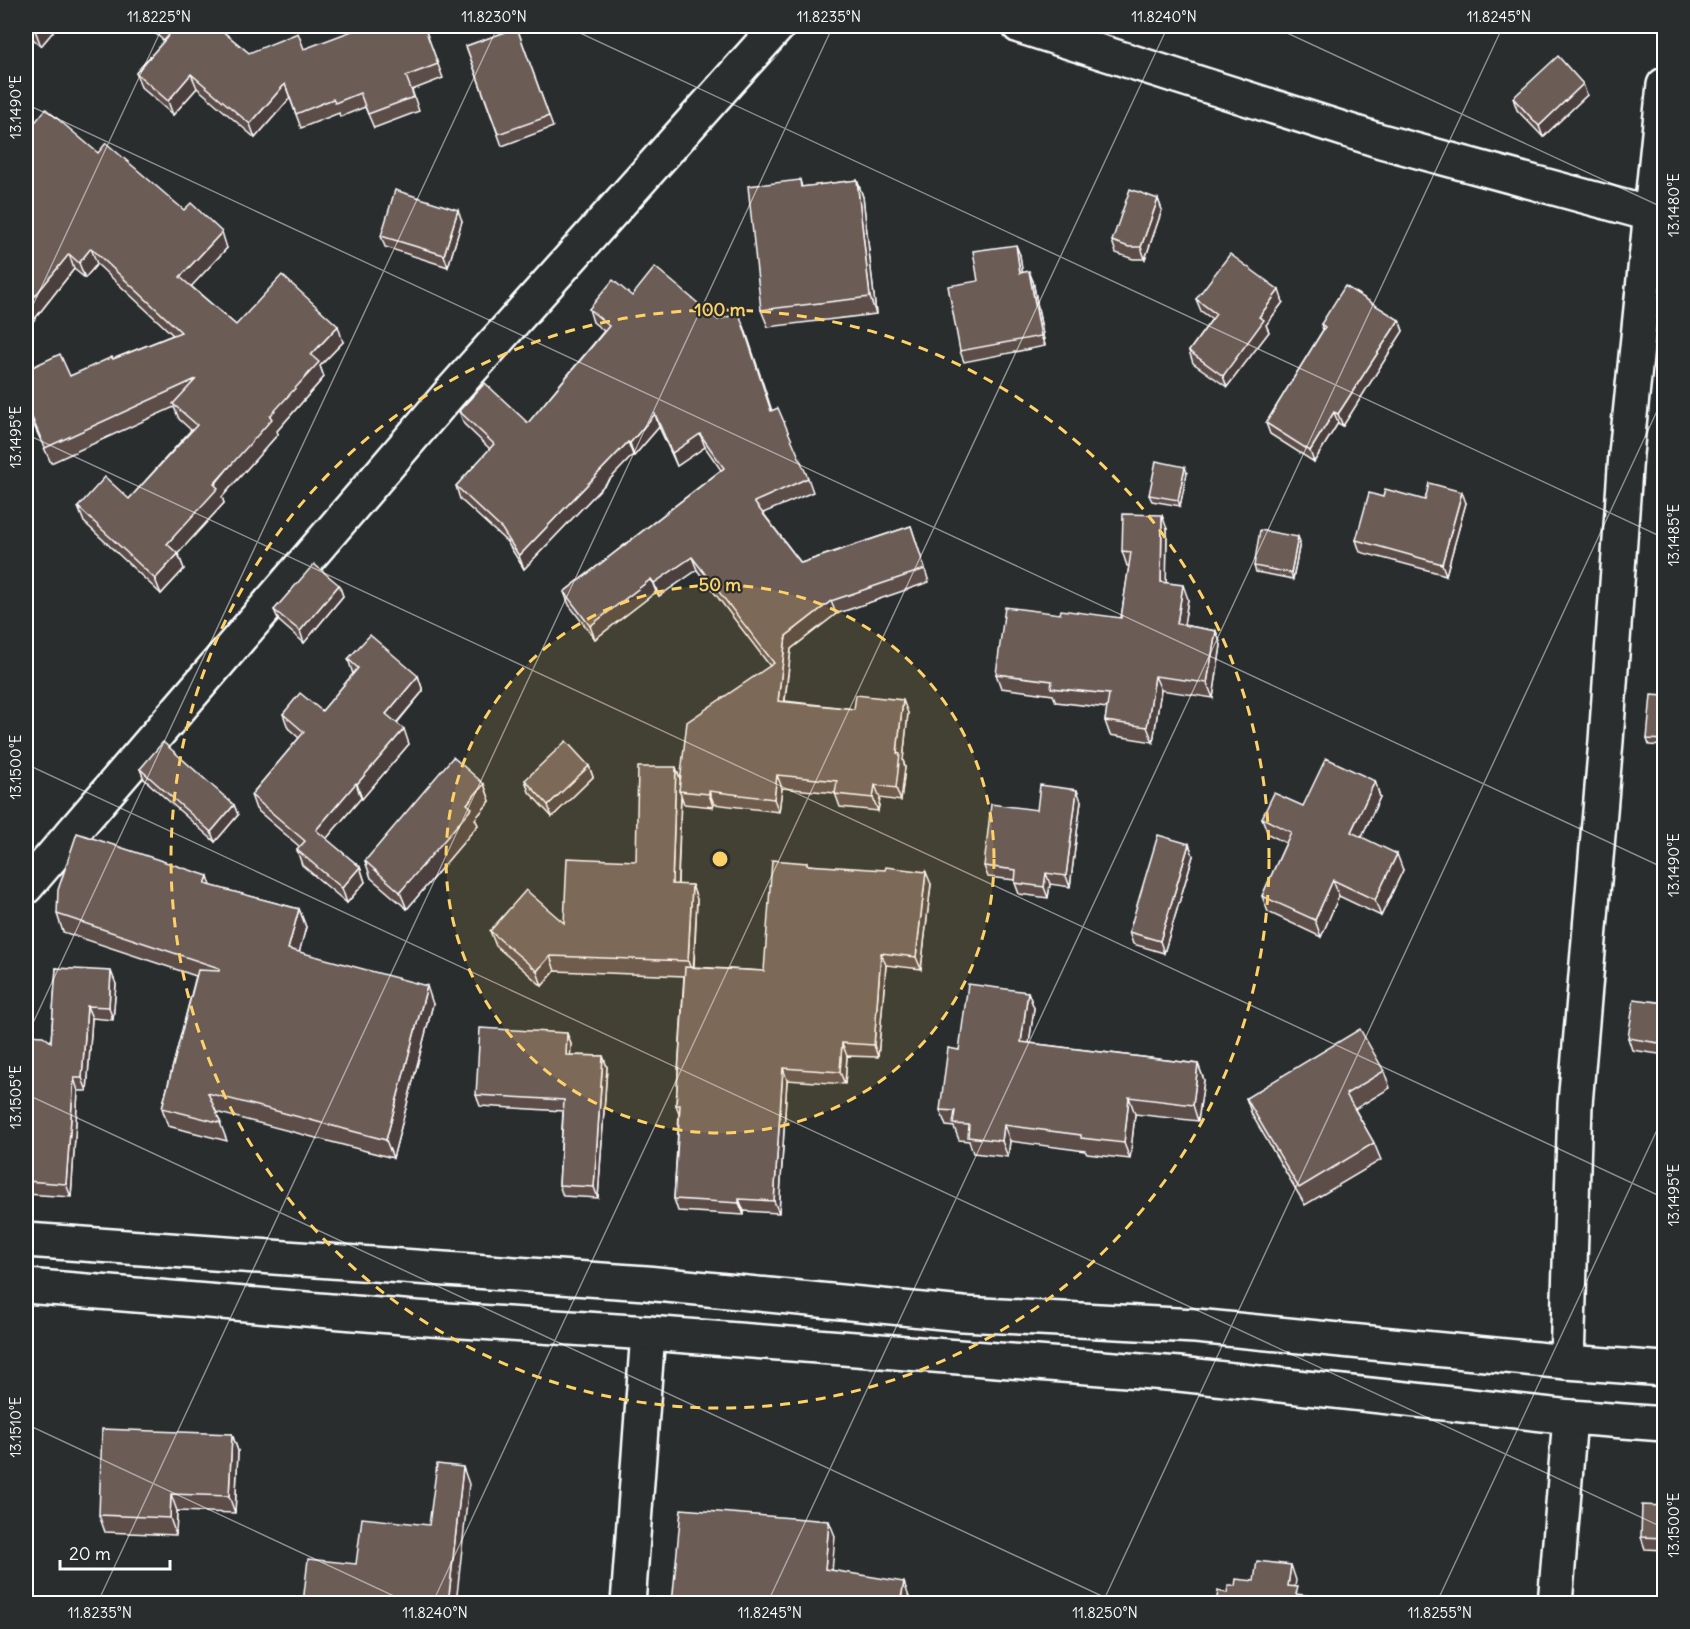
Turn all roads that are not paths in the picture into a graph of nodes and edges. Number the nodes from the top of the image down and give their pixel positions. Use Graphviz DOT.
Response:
graph roads {
  1 [pos="778,26"];
  2 [pos="1019,26"];
  3 [pos="1665,85"];
  4 [pos="1657,215"];
  5 [pos="26,887"];
  6 [pos="26,1240"];
  7 [pos="26,1286"];
  8 [pos="648,1333"];
  9 [pos="1567,1362"];
  10 [pos="1665,1369"];
  11 [pos="1570,1417"];
  12 [pos="1665,1424"];
  13 [pos="628,1604"];
  14 [pos="1555,1604"];
  1 -- 5 [label="street"];
  2 -- 4 [label="street"];
  3 -- 4 [label="street"];
  4 -- 9 [label="street"];
  6 -- 9 [label="street"];
  7 -- 8 [label="street"];
  8 -- 11 [label="street"];
  8 -- 13 [label="street"];
  9 -- 10 [label="street"];
  11 -- 12 [label="street"];
  11 -- 14 [label="street"];
}
